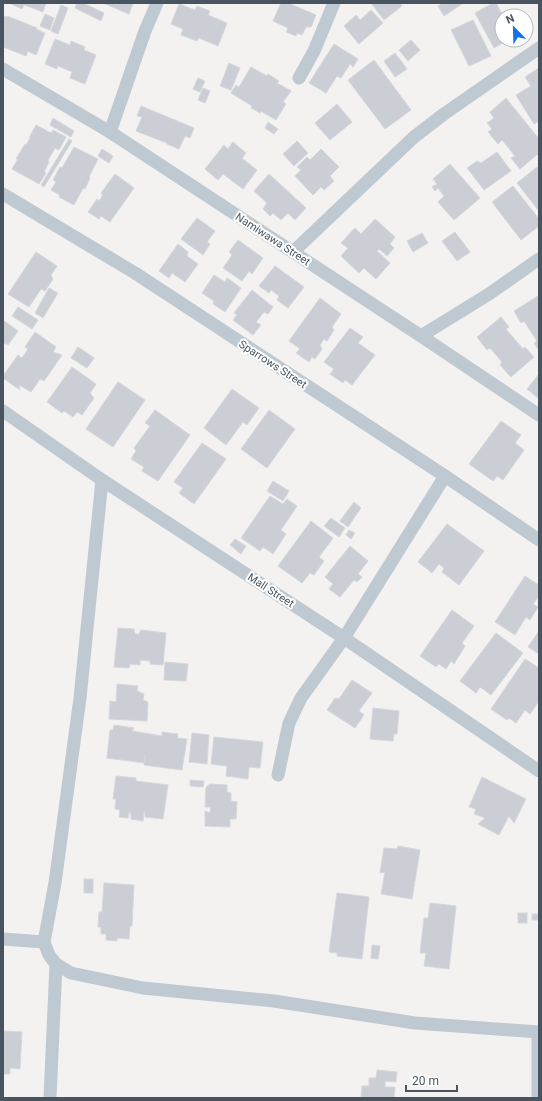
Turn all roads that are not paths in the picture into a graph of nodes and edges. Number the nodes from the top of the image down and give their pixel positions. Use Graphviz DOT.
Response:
graph roads {
  1 [pos="157,3"];
  2 [pos="334,3"];
  3 [pos="539,48"];
  4 [pos="3,69"];
  5 [pos="299,78"];
  6 [pos="110,132"];
  7 [pos="3,194"];
  8 [pos="293,252"];
  9 [pos="539,259"];
  10 [pos="422,336"];
  11 [pos="3,411"];
  12 [pos="539,415"];
  13 [pos="445,476"];
  14 [pos="102,480"];
  15 [pos="539,540"];
  16 [pos="344,638"];
  17 [pos="539,771"];
  18 [pos="278,775"];
  19 [pos="3,939"];
  20 [pos="44,942"];
  21 [pos="56,964"];
  22 [pos="539,1032"];
  23 [pos="50,1098"];
  24 [pos="538,1098"];
  1 -- 6 [label="street"];
  2 -- 5 [label="street"];
  3 -- 8 [label="street"];
  4 -- 6 [label="street, Namiwawa Street"];
  6 -- 8 [label="street, Namiwawa Street"];
  7 -- 13 [label="street, Sparrows Street"];
  8 -- 10 [label="street, Namiwawa Street"];
  9 -- 10 [label="street"];
  10 -- 12 [label="street, Namiwawa Street"];
  11 -- 14 [label="street, Mall Street"];
  13 -- 15 [label="street, Sparrows Street"];
  13 -- 16 [label="street"];
  14 -- 16 [label="street, Mall Street"];
  14 -- 20 [label="street"];
  16 -- 17 [label="street, Mall Street"];
  16 -- 18 [label="street"];
  19 -- 20 [label="street"];
  20 -- 21 [label="street"];
  21 -- 22 [label="street"];
  21 -- 23 [label="street"];
  22 -- 24 [label="street"];
}
